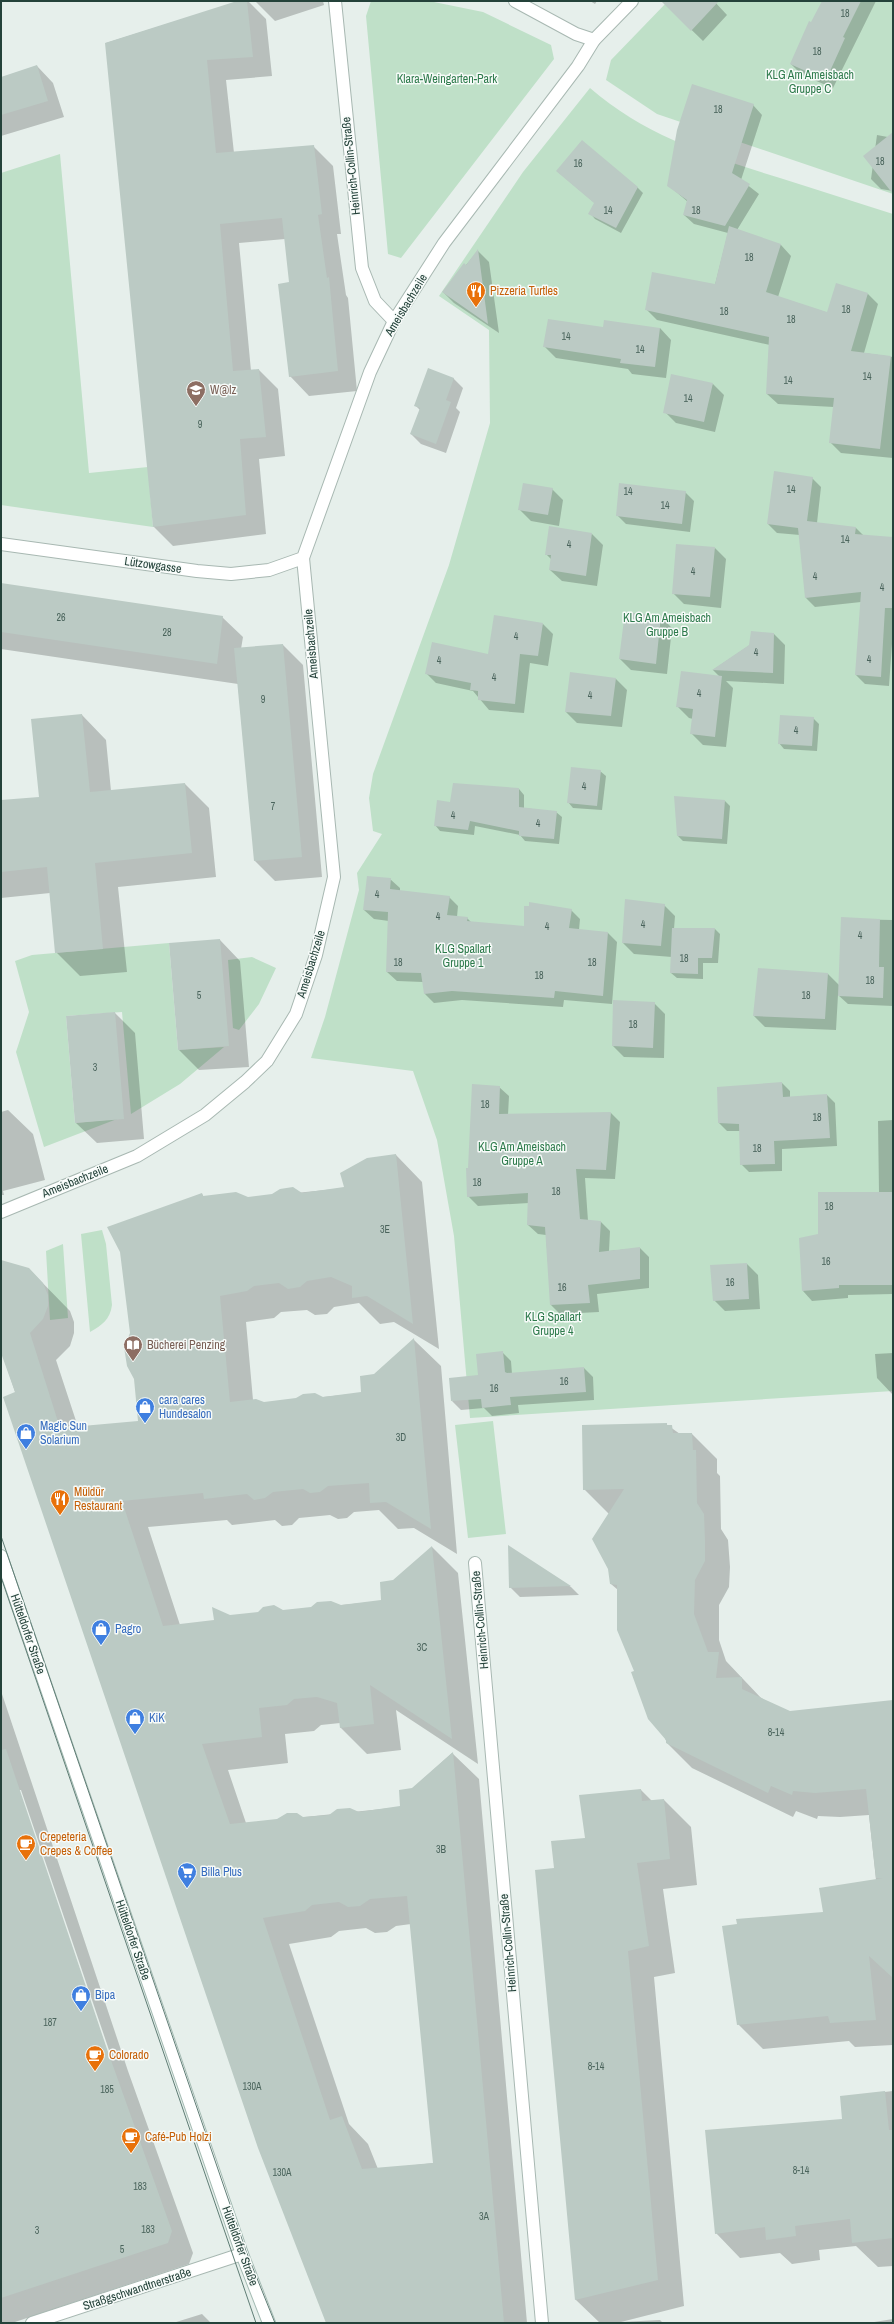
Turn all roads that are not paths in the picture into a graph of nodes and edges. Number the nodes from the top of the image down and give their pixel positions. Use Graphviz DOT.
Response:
graph roads {
  1 [pos="335,1"];
  2 [pos="515,1"];
  3 [pos="632,1"];
  4 [pos="594,40"];
  5 [pos="394,321"];
  6 [pos="1,544"];
  7 [pos="303,558"];
  8 [pos="1,1212"];
  9 [pos="1,1556"];
  10 [pos="475,1563"];
  11 [pos="242,2254"];
  12 [pos="32,2323"];
  13 [pos="269,2323"];
  14 [pos="542,2323"];
  1 -- 5 [label="street, Heinrich-Collin-Straße"];
  2 -- 4 [label="street"];
  3 -- 4 [label="street, Ameisbachzeile"];
  4 -- 5 [label="street, Ameisbachzeile"];
  5 -- 7 [label="street, Ameisbachzeile"];
  6 -- 7 [label="street, Lützowgasse"];
  7 -- 8 [label="street, Ameisbachzeile"];
  9 -- 11 [label="street, Hütteldorfer Straße"];
  10 -- 14 [label="street, Heinrich-Collin-Straße"];
  11 -- 12 [label="street, Straßgschwandtnerstraße"];
  11 -- 13 [label="street, Hütteldorfer Straße"];
}
